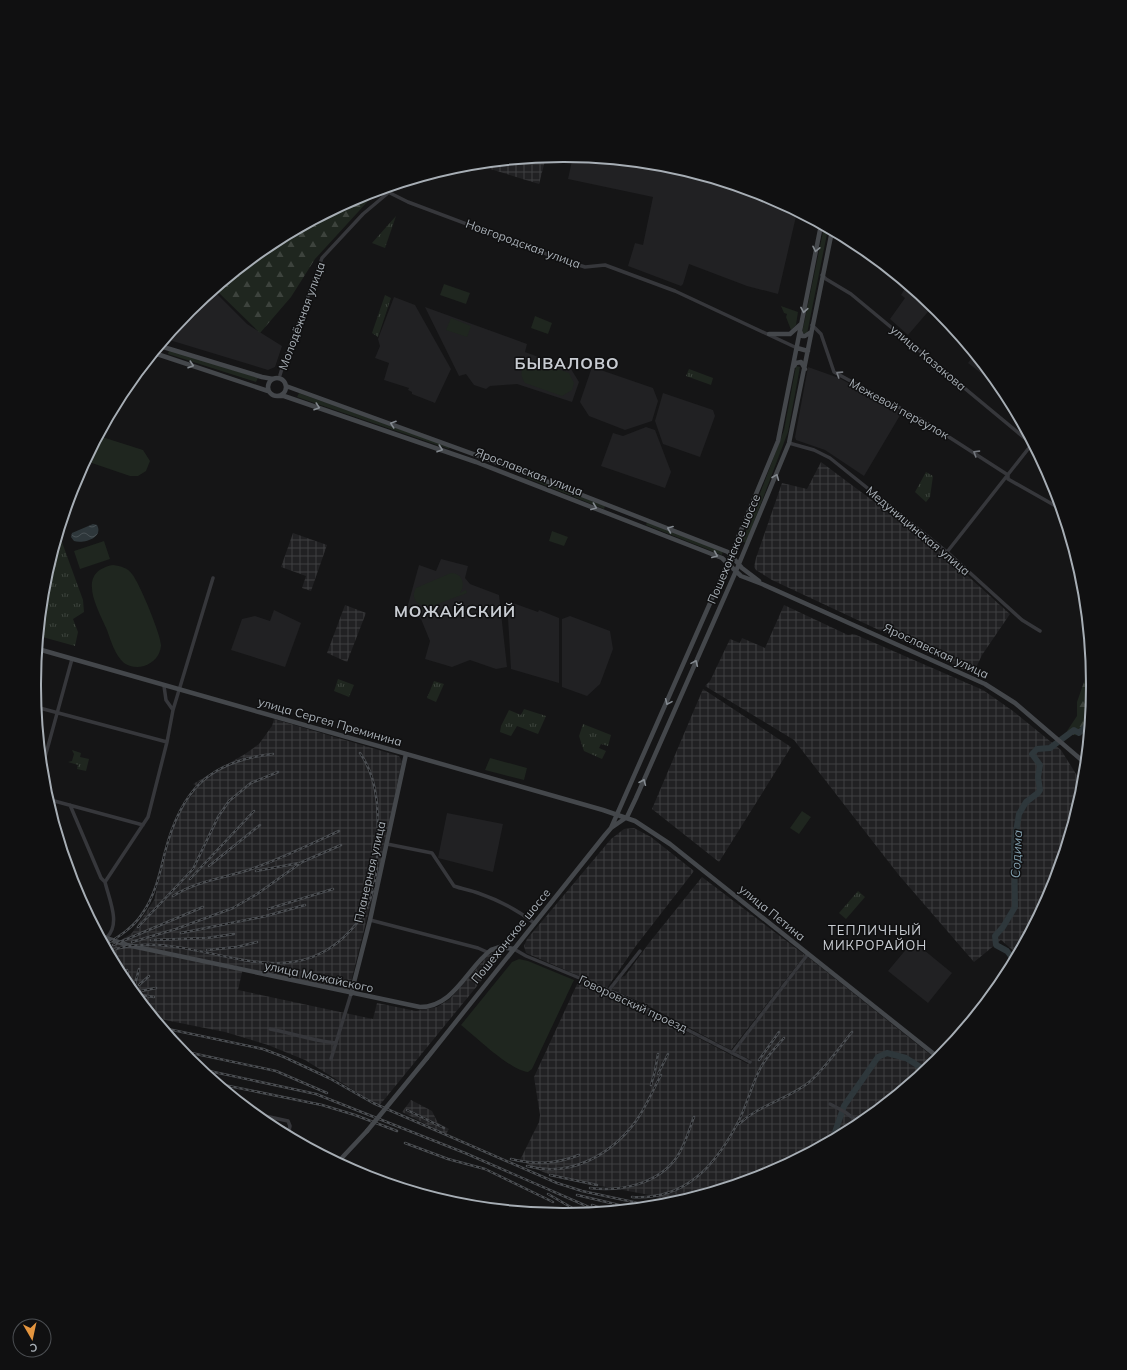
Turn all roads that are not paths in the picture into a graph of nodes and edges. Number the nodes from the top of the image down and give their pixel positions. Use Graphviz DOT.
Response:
graph roads {
  1 [pos="388,193"];
  2 [pos="820,230"];
  3 [pos="831,237"];
  4 [pos="822,274"];
  5 [pos="801,324"];
  6 [pos="812,325"];
  7 [pos="800,331"];
  8 [pos="811,332"];
  9 [pos="769,334"];
  10 [pos="165,347"];
  11 [pos="797,348"];
  12 [pos="808,351"];
  13 [pos="159,355"];
  14 [pos="793,368"];
  15 [pos="804,369"];
  16 [pos="280,375"];
  17 [pos="273,379"];
  18 [pos="286,386"];
  19 [pos="268,391"];
  20 [pos="280,396"];
  21 [pos="1022,436"];
  22 [pos="789,443"];
  23 [pos="1029,448"];
  24 [pos="1008,475"];
  25 [pos="1053,505"];
  26 [pos="642,518"];
  27 [pos="639,524"];
  28 [pos="737,541"];
  29 [pos="747,546"];
  30 [pos="946,552"];
  31 [pos="731,555"];
  32 [pos="728,562"];
  33 [pos="739,564"];
  34 [pos="736,572"];
  35 [pos="213,578"];
  36 [pos="719,584"];
  37 [pos="762,584"];
  38 [pos="729,588"];
  39 [pos="1040,632"];
  40 [pos="42,650"];
  41 [pos="72,659"];
  42 [pos="164,686"];
  43 [pos="179,690"];
  44 [pos="42,708"];
  45 [pos="173,710"];
  46 [pos="57,712"];
  47 [pos="167,742"];
  48 [pos="649,743"];
  49 [pos="658,747"];
  50 [pos="406,754"];
  51 [pos="45,755"];
  52 [pos="1081,759"];
  53 [pos="54,801"];
  54 [pos="70,805"];
  55 [pos="617,814"];
  56 [pos="626,817"];
  57 [pos="143,825"];
  58 [pos="611,828"];
  59 [pos="387,844"];
  60 [pos="105,882"];
  61 [pos="370,920"];
  62 [pos="534,923"];
  63 [pos="107,937"];
  64 [pos="514,949"];
  65 [pos="640,951"];
  66 [pos="487,952"];
  67 [pos="808,954"];
  68 [pos="609,990"];
  69 [pos="351,994"];
  70 [pos="270,1029"];
  71 [pos="336,1043"];
  72 [pos="732,1053"];
  73 [pos="933,1054"];
  74 [pos="331,1059"];
  75 [pos="750,1062"];
  76 [pos="830,1104"];
  77 [pos="271,1118"];
  78 [pos="854,1119"];
  79 [pos="289,1129"];
  80 [pos="342,1158"];
  1 -- 9 [label="street, Новгородская улица"];
  1 -- 16 [label="street, Молодёжная улица"];
  2 -- 5 [label="main road, Пошехонское шоссе, one-way"];
  3 -- 4 [label="main road, Пошехонское шоссе"];
  4 -- 6 [label="main road, Пошехонское шоссе"];
  4 -- 21 [label="street, улица Казакова"];
  5 -- 7 [label="main road, Пошехонское шоссе"];
  5 -- 9 [label="main road"];
  6 -- 8 [label="main road, Пошехонское шоссе"];
  24 -- 6 [label="street, Межевой переулок, one-way"];
  7 -- 8 [label="main road"];
  7 -- 11 [label="main road, Пошехонское шоссе"];
  8 -- 12 [label="main road, Пошехонское шоссе"];
  9 -- 11 [label="street, Новгородская улица"];
  10 -- 17 [label="main road"];
  11 -- 12 [label="main road"];
  11 -- 14 [label="main road, Пошехонское шоссе"];
  12 -- 15 [label="main road, Пошехонское шоссе"];
  13 -- 19 [label="main road, one-way"];
  14 -- 15 [label="main road"];
  14 -- 28 [label="main road, Пошехонское шоссе"];
  15 -- 22 [label="main road, Пошехонское шоссе"];
  17 -- 18 [label="main road"];
  17 -- 19 [label="main road"];
  18 -- 20 [label="main road"];
  26 -- 18 [label="main road, Ярославская улица, one-way"];
  19 -- 20 [label="main road"];
  20 -- 27 [label="main road, Ярославская улица, one-way"];
  29 -- 22 [label="main road, Пошехонское шоссе, one-way"];
  22 -- 30 [label="street, Медуницинская улица"];
  23 -- 24 [label="street"];
  24 -- 25 [label="street"];
  24 -- 30 [label="street"];
  26 -- 27 [label="main road"];
  31 -- 26 [label="main road, Ярославская улица, one-way"];
  27 -- 32 [label="main road, Ярославская улица, one-way"];
  28 -- 29 [label="main road"];
  28 -- 31 [label="main road, Пошехонское шоссе"];
  29 -- 33 [label="main road, Пошехонское шоссе"];
  30 -- 39 [label="street, Медуницинская улица"];
  31 -- 32 [label="main road, Пошехонское шоссе"];
  31 -- 33 [label="main road, Ярославская улица"];
  32 -- 34 [label="main road, Ярославская улица"];
  32 -- 36 [label="main road, Пошехонское шоссе"];
  33 -- 34 [label="main road, Пошехонское шоссе"];
  33 -- 37 [label="main road, Ярославская улица"];
  34 -- 37 [label="main road, Ярославская улица"];
  34 -- 38 [label="main road, Пошехонское шоссе"];
  35 -- 43 [label="street"];
  36 -- 38 [label="main road"];
  36 -- 48 [label="main road, Пошехонское шоссе, one-way"];
  37 -- 52 [label="main road, Ярославская улица"];
  49 -- 38 [label="main road, Пошехонское шоссе, one-way"];
  40 -- 41 [label="main road, улица Сергея Преминина"];
  41 -- 42 [label="main road, улица Сергея Преминина"];
  41 -- 46 [label="street"];
  42 -- 43 [label="main road, улица Сергея Преминина"];
  42 -- 45 [label="street"];
  43 -- 45 [label="street"];
  43 -- 50 [label="main road, улица Сергея Преминина"];
  44 -- 46 [label="street"];
  45 -- 47 [label="street"];
  46 -- 47 [label="street"];
  46 -- 51 [label="street"];
  47 -- 57 [label="street"];
  48 -- 49 [label="main road"];
  48 -- 55 [label="main road, Пошехонское шоссе"];
  56 -- 49 [label="main road, Пошехонское шоссе, one-way"];
  50 -- 55 [label="main road, улица Сергея Преминина"];
  50 -- 59 [label="main road, Планерная улица"];
  53 -- 54 [label="street"];
  54 -- 57 [label="street"];
  54 -- 60 [label="street"];
  55 -- 56 [label="main road"];
  55 -- 58 [label="main road, Пошехонское шоссе"];
  56 -- 58 [label="main road, Пошехонское шоссе"];
  56 -- 67 [label="main road, улица Петина"];
  57 -- 60 [label="street"];
  58 -- 62 [label="main road, Пошехонское шоссе"];
  59 -- 61 [label="main road, Планерная улица"];
  59 -- 62 [label="street"];
  60 -- 63 [label="street"];
  61 -- 66 [label="street"];
  61 -- 69 [label="main road, Планерная улица"];
  62 -- 64 [label="main road, Пошехонское шоссе"];
  63 -- 69 [label="main road, улица Можайского"];
  64 -- 66 [label="main road"];
  64 -- 68 [label="street, Говоровский проезд"];
  64 -- 80 [label="main road, Пошехонское шоссе, bridge"];
  65 -- 68 [label="street"];
  66 -- 69 [label="main road, улица Можайского"];
  67 -- 72 [label="street"];
  67 -- 73 [label="main road, улица Петина"];
  68 -- 72 [label="street, Говоровский проезд"];
  69 -- 71 [label="street"];
  70 -- 71 [label="street"];
  71 -- 74 [label="street"];
  72 -- 75 [label="street, Говоровский проезд"];
  76 -- 78 [label="street"];
  77 -- 79 [label="street"];
}
